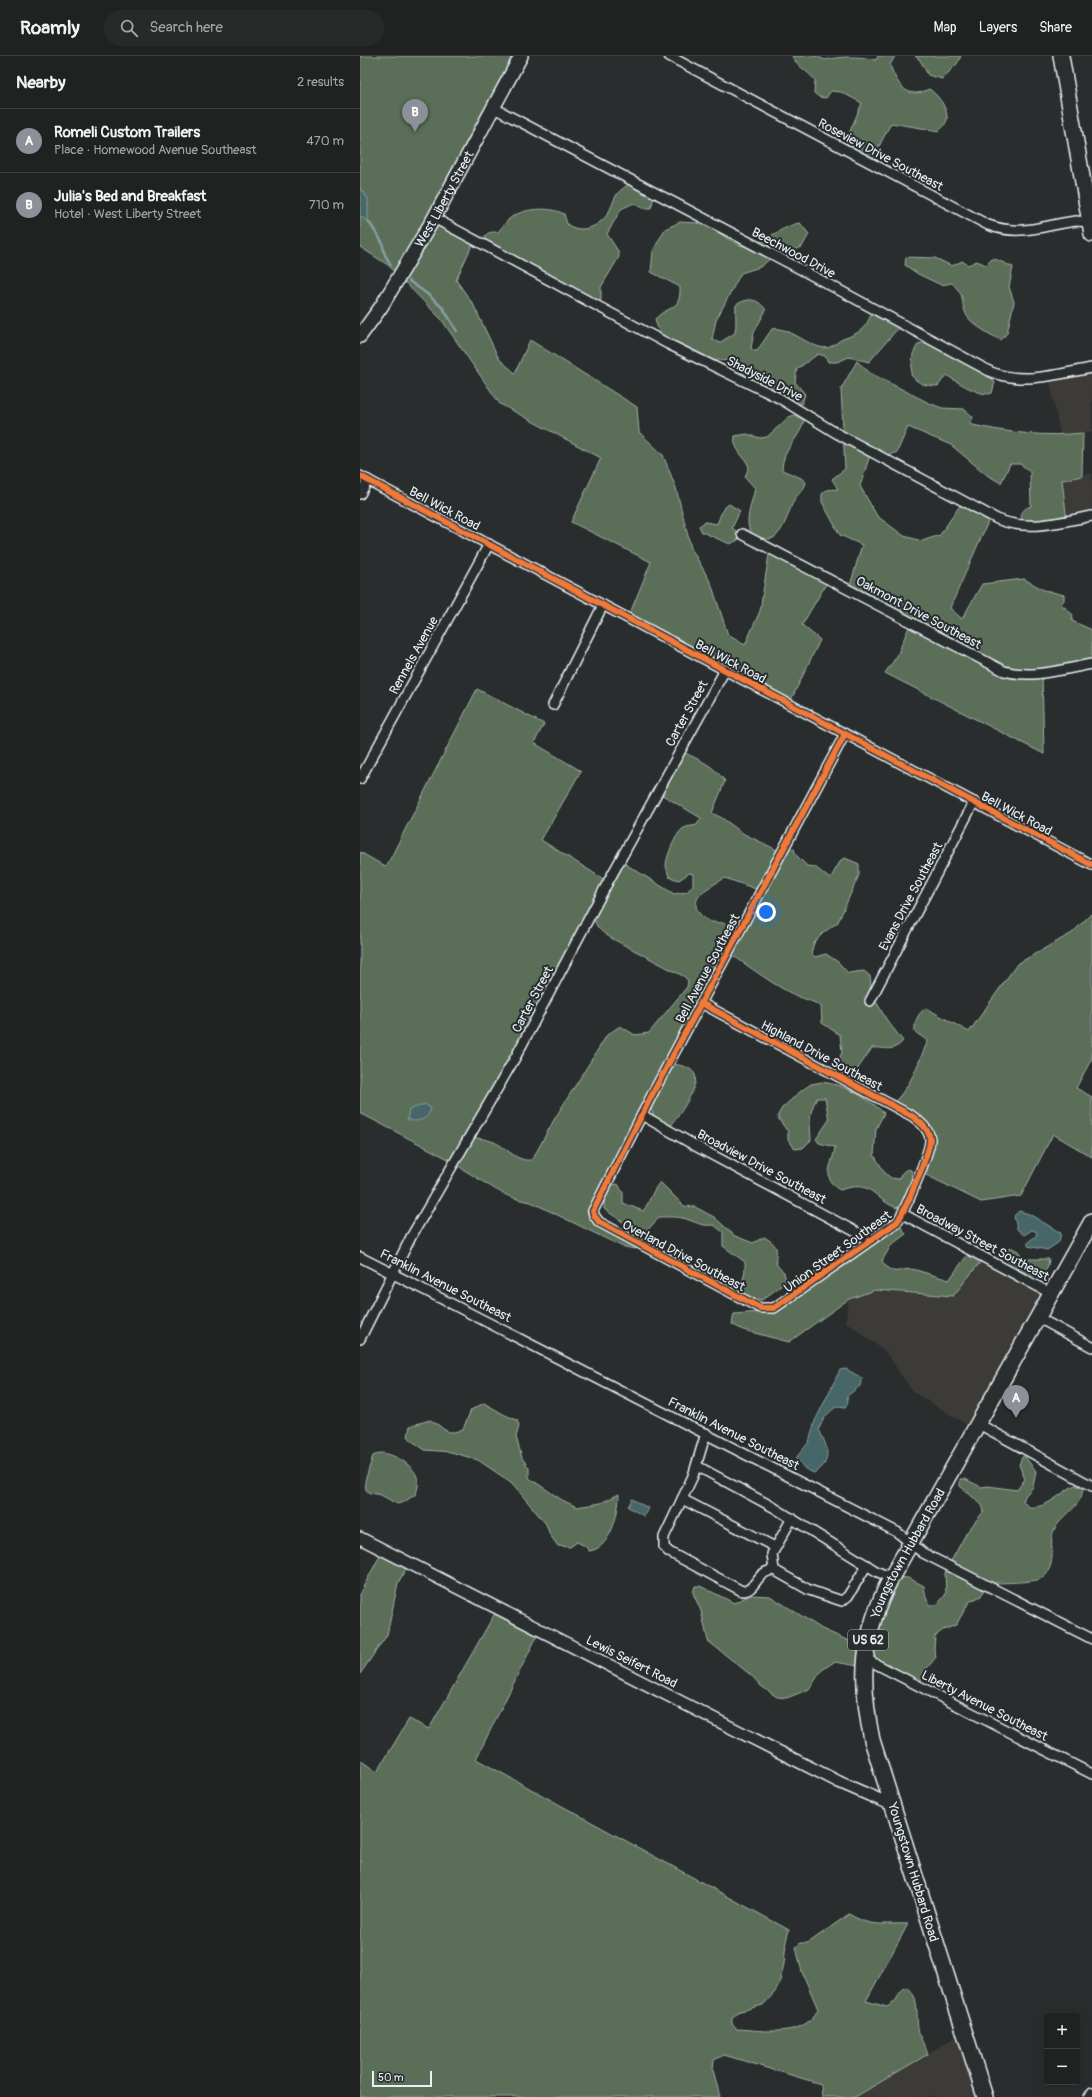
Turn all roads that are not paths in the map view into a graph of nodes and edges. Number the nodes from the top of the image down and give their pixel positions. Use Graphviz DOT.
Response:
graph roads {
  1 [pos="521,56"];
  2 [pos="668,56"];
  3 [pos="1061,56"];
  4 [pos="494,108"];
  5 [pos="434,218"];
  6 [pos="1091,226"];
  7 [pos="360,336"];
  8 [pos="1092,368"];
  9 [pos="364,478"];
  10 [pos="360,494"];
  11 [pos="1092,516"];
  12 [pos="742,534"];
  13 [pos="489,544"];
  14 [pos="603,605"];
  15 [pos="1092,664"];
  16 [pos="725,670"];
  17 [pos="553,705"];
  18 [pos="845,734"];
  19 [pos="360,779"];
  20 [pos="974,802"];
  21 [pos="1092,865"];
  22 [pos="870,1001"];
  23 [pos="701,1003"];
  24 [pos="642,1115"];
  25 [pos="928,1132"];
  26 [pos="903,1214"];
  27 [pos="594,1215"];
  28 [pos="1092,1221"];
  29 [pos="871,1240"];
  30 [pos="360,1257"];
  31 [pos="393,1274"];
  32 [pos="1050,1293"];
  33 [pos="768,1309"];
  34 [pos="1037,1317"];
  35 [pos="360,1339"];
  36 [pos="1092,1347"];
  37 [pos="977,1423"];
  38 [pos="706,1433"];
  39 [pos="697,1466"];
  40 [pos="1092,1486"];
  41 [pos="682,1499"];
  42 [pos="792,1518"];
  43 [pos="360,1538"];
  44 [pos="910,1543"];
  45 [pos="775,1547"];
  46 [pos="866,1565"];
  47 [pos="774,1570"];
  48 [pos="891,1578"];
  49 [pos="1092,1639"];
  50 [pos="866,1659"];
  51 [pos="1092,1774"];
  52 [pos="892,1805"];
  53 [pos="1092,2092"];
  54 [pos="985,2097"];
  55 [pos="1089,2097"];
  1 -- 4 [label="main road, West Liberty Street"];
  2 -- 6 [label="street, Roseview Drive Southeast"];
  3 -- 6 [label="main road"];
  4 -- 5 [label="main road, West Liberty Street"];
  4 -- 8 [label="street, Beechwood Drive"];
  5 -- 7 [label="main road, West Liberty Street"];
  5 -- 11 [label="street, Shadyside Drive"];
  9 -- 10 [label="street"];
  9 -- 13 [label="street, Bell Wick Road"];
  12 -- 15 [label="street, Oakmont Drive Southeast"];
  13 -- 14 [label="street, Bell Wick Road"];
  13 -- 19 [label="street, Rennels Avenue"];
  14 -- 16 [label="street, Bell Wick Road"];
  14 -- 17 [label="street"];
  16 -- 18 [label="street, Bell Wick Road"];
  16 -- 31 [label="street, Carter Street"];
  18 -- 20 [label="street, Bell Wick Road"];
  18 -- 23 [label="street, Bell Avenue Southeast"];
  20 -- 21 [label="street, Bell Wick Road"];
  20 -- 22 [label="street, Evans Drive Southeast"];
  23 -- 24 [label="street, Bell Avenue Southeast"];
  23 -- 25 [label="street, Highland Drive Southeast"];
  24 -- 27 [label="street, Bell Avenue Southeast"];
  24 -- 29 [label="street, Broadview Drive Southeast"];
  25 -- 26 [label="street, Union Street Southeast"];
  26 -- 29 [label="street, Union Street Southeast"];
  26 -- 32 [label="street, Broadway Street Southeast"];
  27 -- 33 [label="street, Overland Drive Southeast"];
  28 -- 32 [label="main road, Youngstown Hubbard Road / US 62"];
  29 -- 33 [label="street, Union Street Southeast"];
  30 -- 31 [label="street, Franklin Avenue Southeast"];
  31 -- 35 [label="street, Carter Street"];
  31 -- 38 [label="street, Franklin Avenue Southeast"];
  32 -- 34 [label="main road, Youngstown Hubbard Road / US 62"];
  34 -- 36 [label="street"];
  34 -- 37 [label="main road, Youngstown Hubbard Road / US 62"];
  37 -- 40 [label="street"];
  37 -- 44 [label="main road, Youngstown Hubbard Road / US 62"];
  38 -- 39 [label="street"];
  38 -- 44 [label="street, Franklin Avenue Southeast"];
  39 -- 41 [label="street"];
  39 -- 42 [label="street"];
  41 -- 45 [label="street"];
  41 -- 47 [label="street"];
  42 -- 45 [label="street"];
  42 -- 46 [label="street"];
  43 -- 52 [label="street, Lewis Seifert Road"];
  44 -- 48 [label="main road, Youngstown Hubbard Road / US 62"];
  44 -- 49 [label="street, Franklin Avenue Southeast"];
  45 -- 47 [label="street"];
  46 -- 47 [label="street"];
  46 -- 48 [label="street"];
  48 -- 50 [label="main road, Youngstown Hubbard Road / US 62"];
  50 -- 51 [label="street, Liberty Avenue Southeast"];
  50 -- 52 [label="main road, Youngstown Hubbard Road / US 62"];
  52 -- 54 [label="main road, Youngstown Hubbard Road / US 62"];
  53 -- 55 [label="street"];
}
